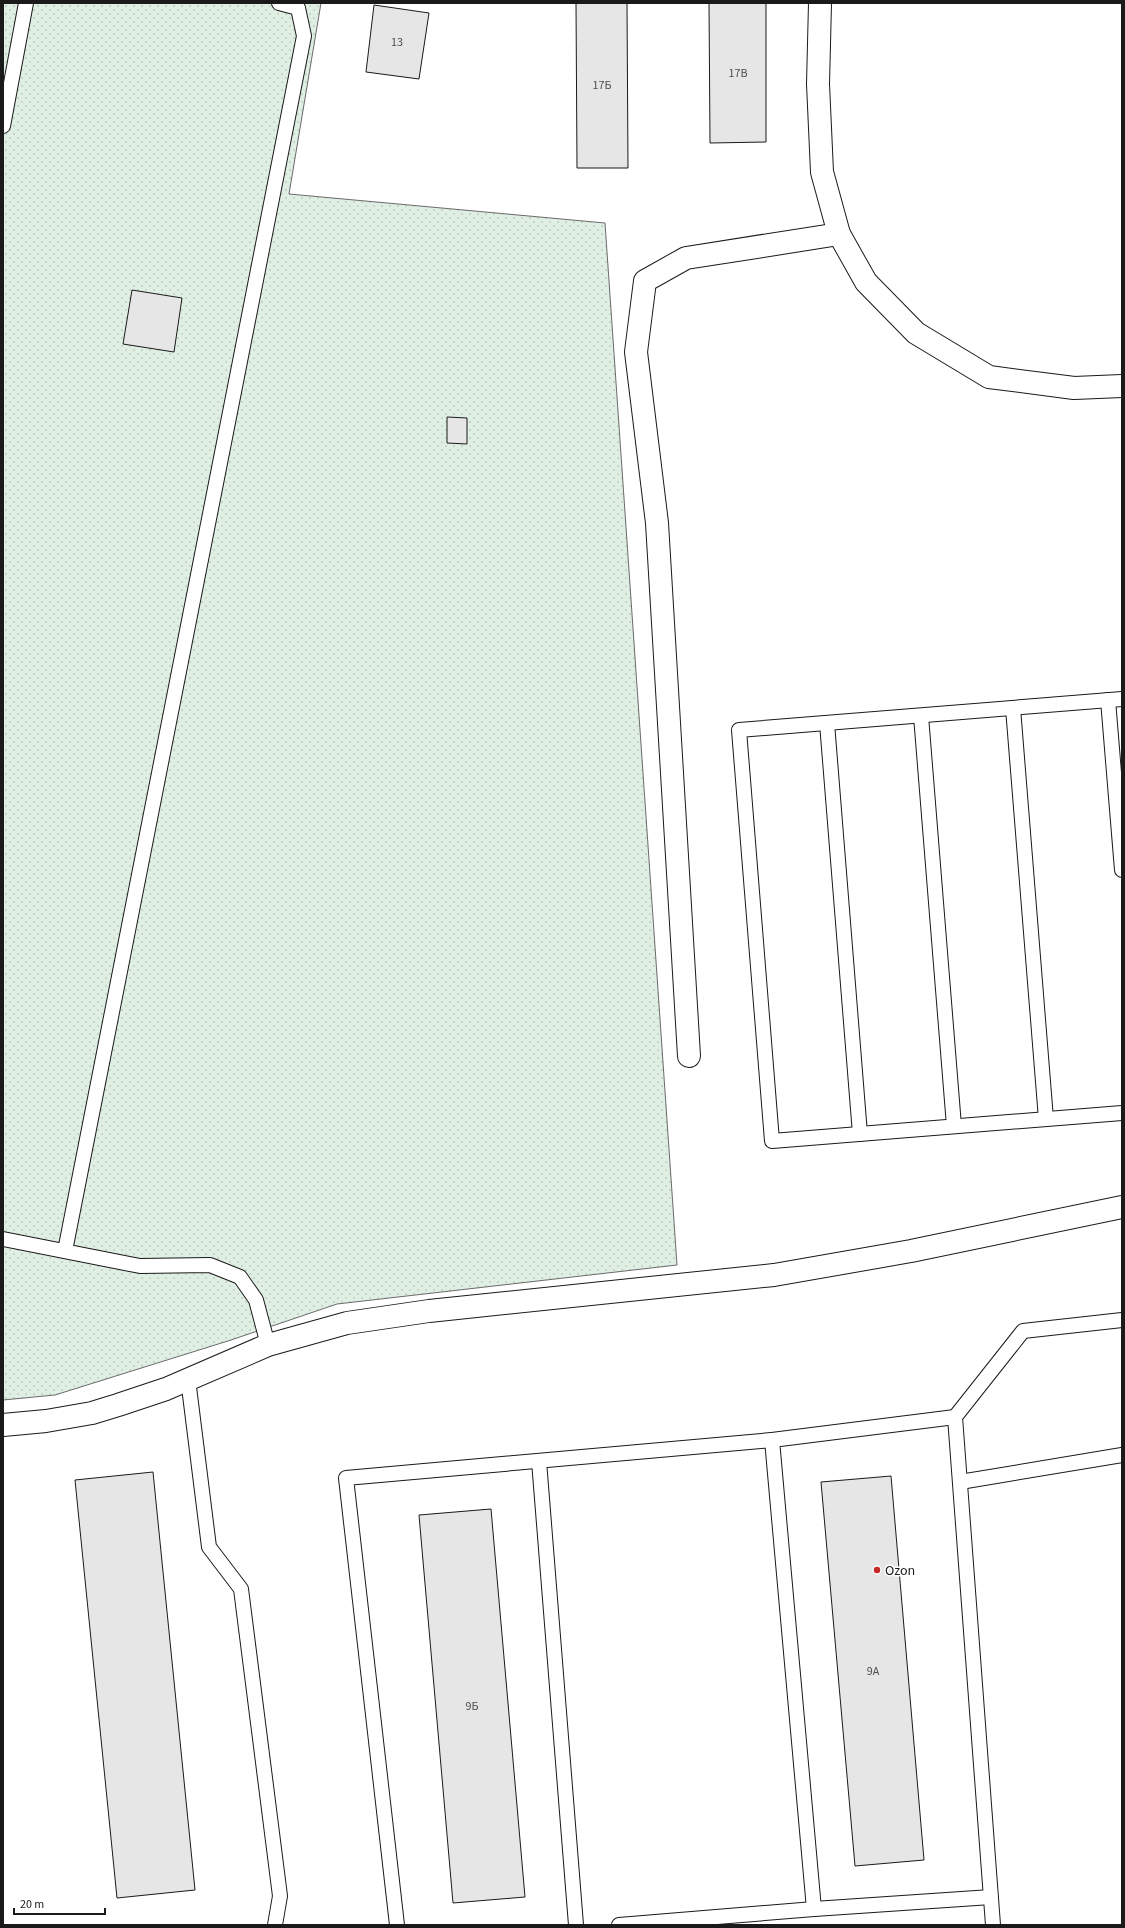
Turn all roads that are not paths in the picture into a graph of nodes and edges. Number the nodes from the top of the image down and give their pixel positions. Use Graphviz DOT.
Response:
graph roads {
  1 [pos="26,3"];
  2 [pos="279,3"];
  3 [pos="820,3"];
  4 [pos="3,126"];
  5 [pos="839,234"];
  6 [pos="1122,386"];
  7 [pos="1115,700"];
  8 [pos="1013,708"];
  9 [pos="921,716"];
  10 [pos="827,723"];
  11 [pos="1122,870"];
  12 [pos="689,1056"];
  13 [pos="1122,1113"];
  14 [pos="1046,1119"];
  15 [pos="954,1126"];
  16 [pos="860,1134"];
  17 [pos="1122,1207"];
  18 [pos="3,1239"];
  19 [pos="65,1251"];
  20 [pos="1122,1320"];
  21 [pos="268,1345"];
  22 [pos="188,1379"];
  23 [pos="955,1417"];
  24 [pos="3,1425"];
  25 [pos="772,1440"];
  26 [pos="1122,1455"];
  27 [pos="539,1461"];
  28 [pos="960,1482"];
  29 [pos="991,1897"];
  30 [pos="814,1909"];
  31 [pos="739,1920"];
  32 [pos="275,1925"];
  33 [pos="397,1925"];
  34 [pos="576,1925"];
  35 [pos="620,1925"];
  36 [pos="993,1925"];
  1 -- 4 [label="lane"];
  2 -- 19 [label="lane"];
  3 -- 5 [label="street"];
  5 -- 6 [label="street"];
  5 -- 12 [label="street"];
  7 -- 8 [label="lane"];
  7 -- 11 [label="lane"];
  8 -- 9 [label="lane"];
  8 -- 14 [label="lane"];
  9 -- 10 [label="lane"];
  9 -- 15 [label="lane"];
  10 -- 16 [label="lane"];
  10 -- 16 [label="lane"];
  13 -- 14 [label="lane"];
  14 -- 15 [label="lane"];
  15 -- 16 [label="lane"];
  17 -- 21 [label="street"];
  18 -- 19 [label="lane"];
  19 -- 21 [label="lane"];
  20 -- 23 [label="lane"];
  21 -- 22 [label="street"];
  22 -- 24 [label="street"];
  22 -- 32 [label="lane"];
  23 -- 25 [label="lane"];
  23 -- 28 [label="lane"];
  25 -- 27 [label="lane"];
  25 -- 30 [label="lane"];
  26 -- 28 [label="lane"];
  27 -- 33 [label="lane"];
  27 -- 34 [label="lane"];
  28 -- 29 [label="lane"];
  29 -- 30 [label="lane"];
  29 -- 36 [label="lane"];
  30 -- 31 [label="lane"];
  31 -- 35 [label="lane"];
}
